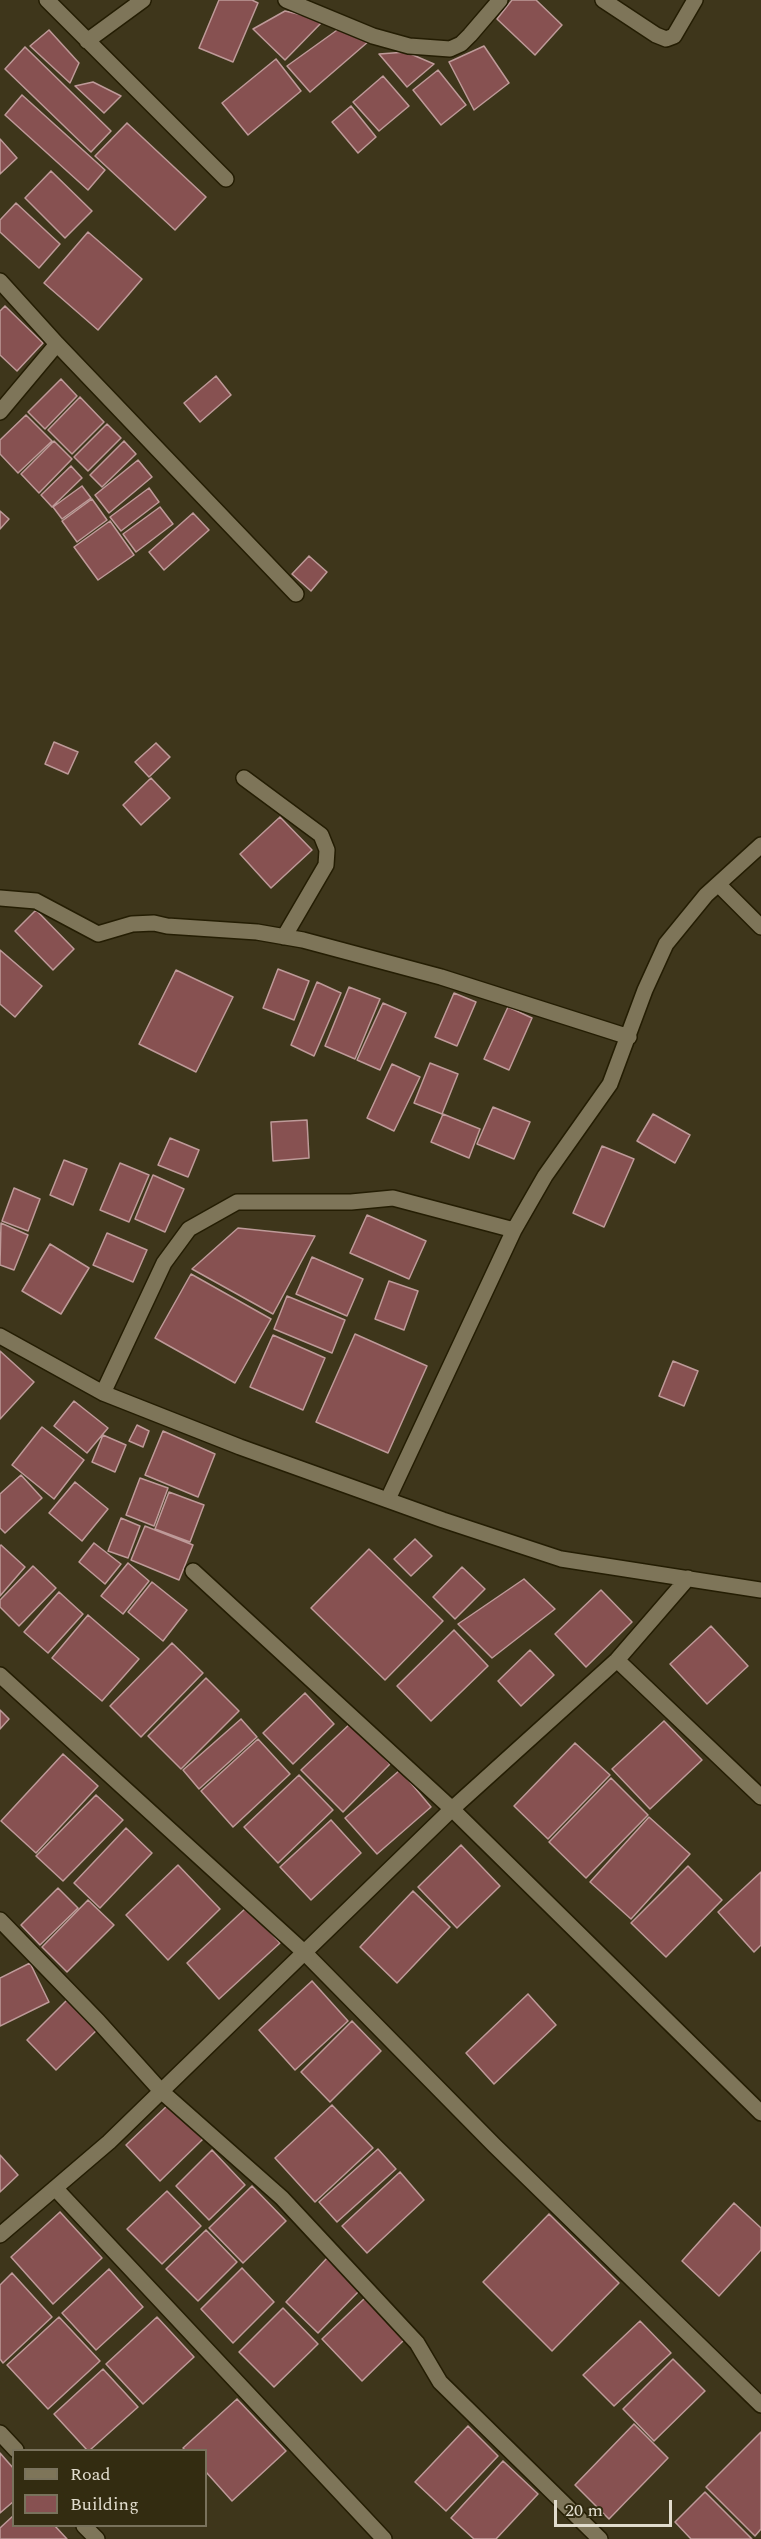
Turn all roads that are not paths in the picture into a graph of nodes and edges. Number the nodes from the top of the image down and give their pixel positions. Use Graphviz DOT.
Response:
graph roads {
  1 [pos="47,0"];
  2 [pos="142,0"];
  3 [pos="286,0"];
  4 [pos="500,0"];
  5 [pos="603,0"];
  6 [pos="695,0"];
  7 [pos="87,41"];
  8 [pos="226,179"];
  9 [pos="0,281"];
  10 [pos="57,345"];
  11 [pos="0,412"];
  12 [pos="296,594"];
  13 [pos="244,778"];
  14 [pos="761,845"];
  15 [pos="718,884"];
  16 [pos="0,898"];
  17 [pos="761,927"];
  18 [pos="284,937"];
  19 [pos="629,1038"];
  20 [pos="514,1230"];
  21 [pos="0,1336"];
  22 [pos="103,1393"];
  23 [pos="388,1499"];
  24 [pos="193,1571"];
  25 [pos="688,1578"];
  26 [pos="761,1590"];
  27 [pos="617,1660"];
  28 [pos="0,1675"];
  29 [pos="761,1797"];
  30 [pos="452,1809"];
  31 [pos="0,1920"];
  32 [pos="305,1953"];
  33 [pos="161,2091"];
  34 [pos="761,2113"];
  35 [pos="55,2188"];
  36 [pos="0,2235"];
  37 [pos="761,2405"];
  38 [pos="0,2433"];
  39 [pos="14,2449"];
  40 [pos="85,2527"];
  41 [pos="97,2539"];
  42 [pos="384,2539"];
  43 [pos="600,2539"];
  1 -- 7 [label="street"];
  2 -- 7 [label="street"];
  3 -- 4 [label="street"];
  5 -- 6 [label="street"];
  7 -- 8 [label="street"];
  9 -- 10 [label="street"];
  10 -- 11 [label="street"];
  10 -- 12 [label="street"];
  13 -- 18 [label="street"];
  14 -- 15 [label="street"];
  15 -- 17 [label="street"];
  15 -- 19 [label="street"];
  16 -- 18 [label="street"];
  18 -- 19 [label="street"];
  19 -- 20 [label="street"];
  20 -- 22 [label="street"];
  20 -- 23 [label="street"];
  21 -- 22 [label="street"];
  22 -- 23 [label="street"];
  23 -- 25 [label="street"];
  24 -- 30 [label="street"];
  25 -- 26 [label="street"];
  25 -- 27 [label="street"];
  27 -- 29 [label="street"];
  27 -- 30 [label="street"];
  28 -- 32 [label="street"];
  30 -- 32 [label="street"];
  30 -- 34 [label="street"];
  31 -- 33 [label="street"];
  32 -- 33 [label="street"];
  32 -- 37 [label="street"];
  33 -- 35 [label="street"];
  33 -- 43 [label="street"];
  35 -- 36 [label="street"];
  35 -- 42 [label="street"];
  38 -- 39 [label="street"];
  40 -- 41 [label="street"];
}
